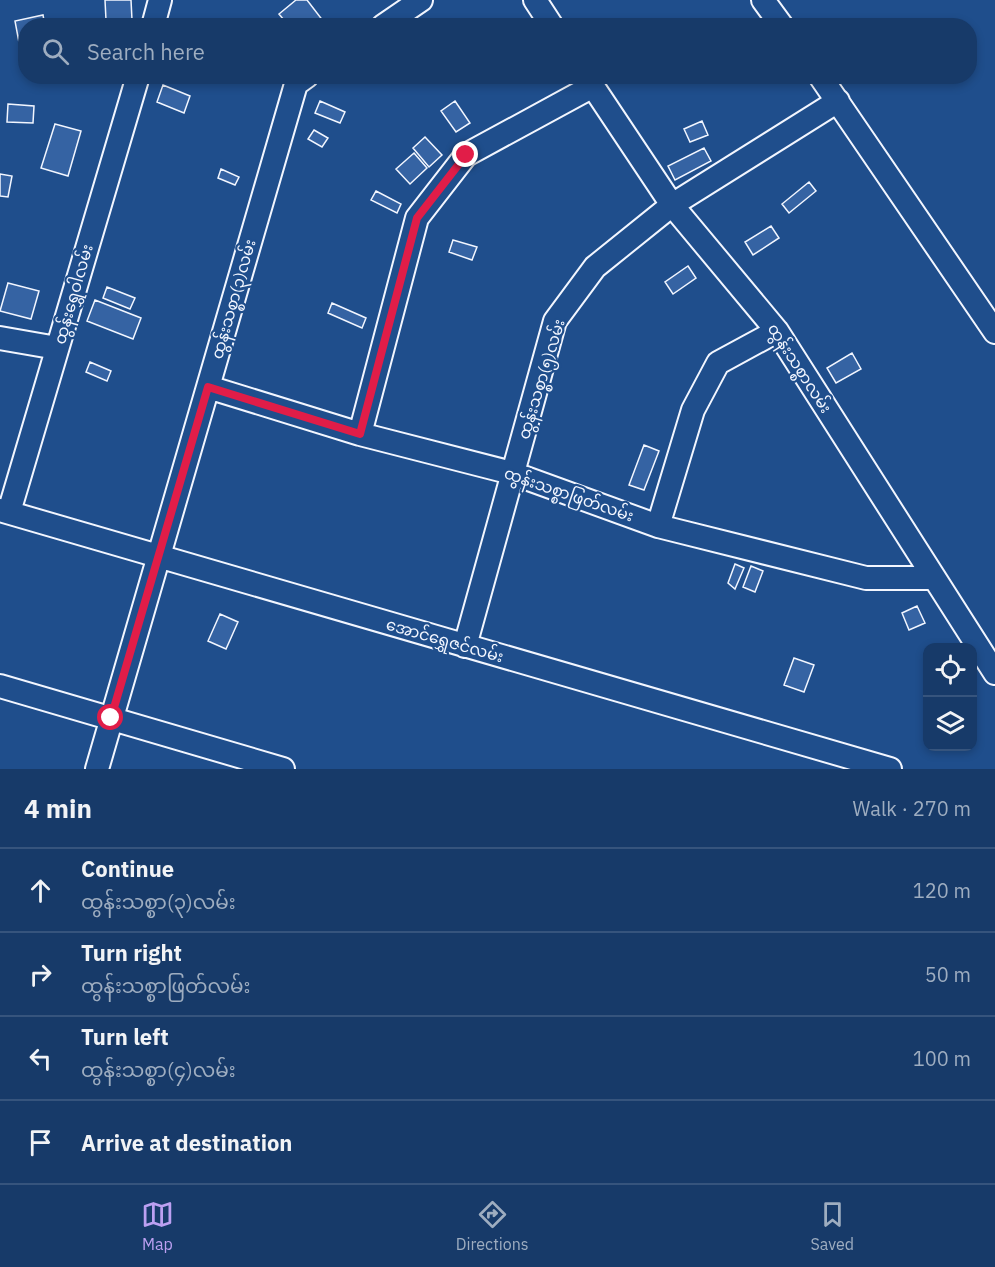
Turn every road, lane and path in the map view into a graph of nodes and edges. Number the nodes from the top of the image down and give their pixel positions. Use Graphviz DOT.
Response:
graph roads {
  1 [pos="160,0"];
  2 [pos="421,0"];
  3 [pos="535,0"];
  4 [pos="764,0"];
  5 [pos="155,18"];
  6 [pos="395,18"];
  7 [pos="547,18"];
  8 [pos="776,18"];
  9 [pos="136,84"];
  10 [pos="296,84"];
  11 [pos="584,84"];
  12 [pos="591,84"];
  13 [pos="826,84"];
  14 [pos="838,101"];
  15 [pos="672,205"];
  16 [pos="777,331"];
  17 [pos="995,332"];
  18 [pos="0,338"];
  19 [pos="57,348"];
  20 [pos="208,387"];
  21 [pos="360,434"];
  22 [pos="512,473"];
  23 [pos="4,511"];
  24 [pos="658,526"];
  25 [pos="158,556"];
  26 [pos="934,578"];
  27 [pos="465,646"];
  28 [pos="995,673"];
  29 [pos="0,686"];
  30 [pos="111,718"];
  31 [pos="828,761"];
  32 [pos="97,769"];
  33 [pos="283,769"];
  34 [pos="890,769"];
  1 -- 5 [label="street"];
  2 -- 6 [label="street"];
  3 -- 7 [label="street"];
  4 -- 8 [label="street"];
  9 -- 19 [label="street, ထွန်းရွှေဝါလမ်း"];
  10 -- 20 [label="street, ထွန်းသစ္စာ(၃)လမ်း"];
  11 -- 21 [label="street"];
  12 -- 15 [label="street, ထွန်းသစ္စာလမ်း"];
  13 -- 14 [label="street"];
  14 -- 15 [label="street, ထွန်းသစ္စာ(၅)လမ်း"];
  14 -- 17 [label="street"];
  15 -- 16 [label="street, ထွန်းသစ္စာလမ်း"];
  15 -- 22 [label="street, ထွန်းသစ္စာ(၅)လမ်း"];
  16 -- 24 [label="street"];
  16 -- 26 [label="street, ထွန်းသစ္စာလမ်း"];
  18 -- 19 [label="street"];
  19 -- 23 [label="street, ထွန်းရွှေဝါလမ်း"];
  20 -- 21 [label="street, ထွန်းသစ္စာဖြတ်လမ်း"];
  20 -- 25 [label="street, ထွန်းသစ္စာ(၃)လမ်း"];
  21 -- 22 [label="street, ထွန်းသစ္စာဖြတ်လမ်း"];
  22 -- 24 [label="street, ထွန်းသစ္စာဖြတ်လမ်း"];
  22 -- 27 [label="street, ထွန်းသစ္စာ(၅)လမ်း"];
  23 -- 25 [label="street, အောင်ရွှေဇင်လမ်း"];
  24 -- 26 [label="street, ထွန်းသစ္စာဖြတ်လမ်း"];
  25 -- 27 [label="street, အောင်ရွှေဇင်လမ်း"];
  25 -- 30 [label="street, ထွန်းသစ္စာ(၃)လမ်း"];
  26 -- 28 [label="street, ထွန်းသစ္စာလမ်း"];
  27 -- 31 [label="street, အောင်ရွှေဇင်လမ်း"];
  29 -- 30 [label="street"];
  30 -- 32 [label="street, ထွန်းသစ္စာ(၃)လမ်း"];
  30 -- 33 [label="street"];
  31 -- 34 [label="street, အောင်ရွှေဇင်လမ်း"];
}
